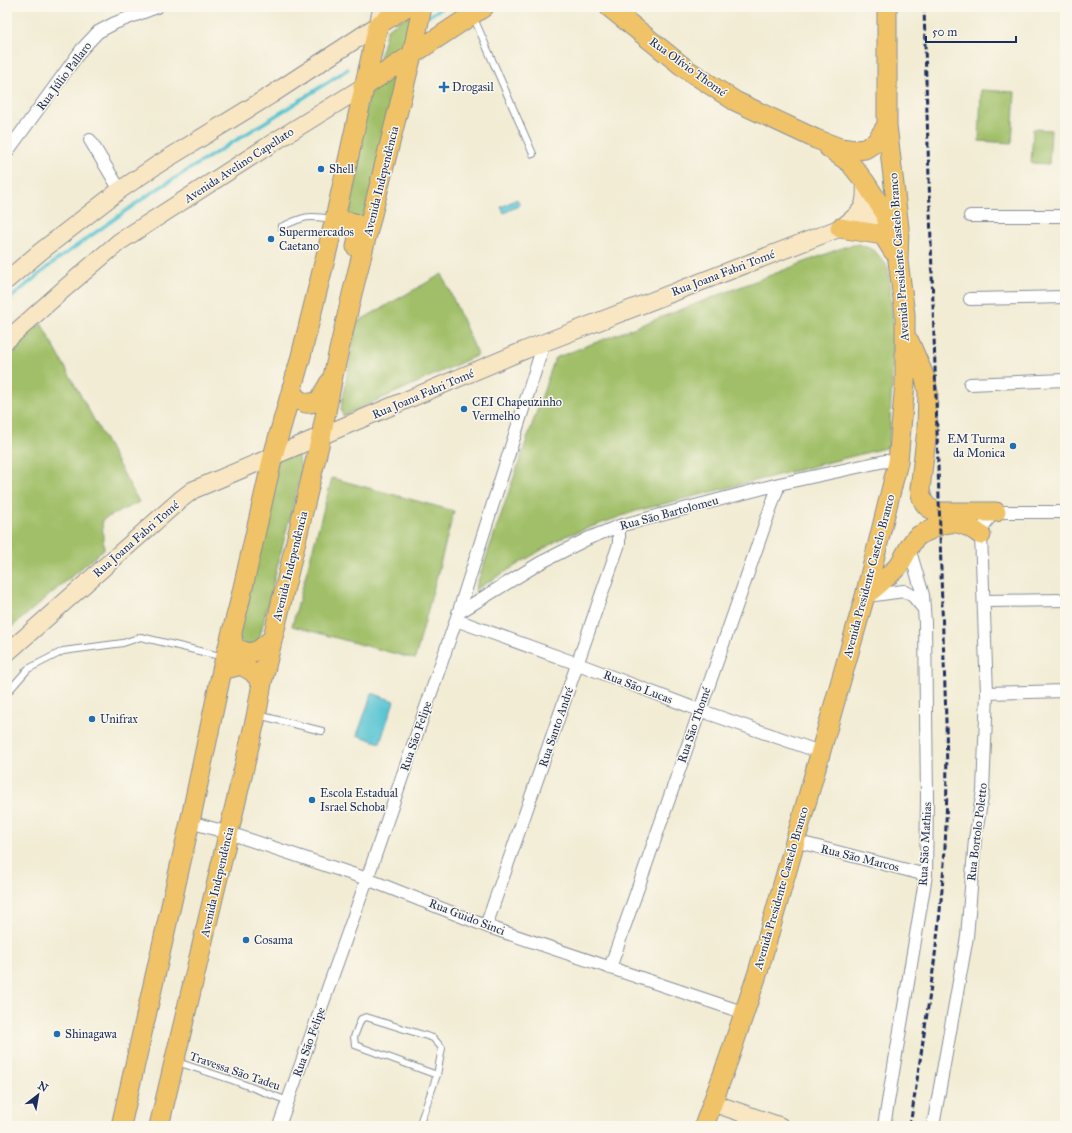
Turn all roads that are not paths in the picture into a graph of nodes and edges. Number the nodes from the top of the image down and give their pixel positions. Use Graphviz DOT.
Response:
graph roads {
  1 [pos="157,7"];
  2 [pos="406,7"];
  3 [pos="422,7"];
  4 [pos="609,7"];
  5 [pos="887,7"];
  6 [pos="478,11"];
  7 [pos="380,16"];
  8 [pos="412,55"];
  9 [pos="363,88"];
  10 [pos="887,125"];
  11 [pos="816,139"];
  12 [pos="90,140"];
  13 [pos="7,152"];
  14 [pos="533,154"];
  15 [pos="865,182"];
  16 [pos="120,190"];
  17 [pos="885,213"];
  18 [pos="970,216"];
  19 [pos="1065,216"];
  20 [pos="334,221"];
  21 [pos="281,228"];
  22 [pos="840,228"];
  23 [pos="899,228"];
  24 [pos="898,261"];
  25 [pos="357,279"];
  26 [pos="7,280"];
  27 [pos="1065,296"];
  28 [pos="970,299"];
  29 [pos="906,334"];
  30 [pos="7,340"];
  31 [pos="544,343"];
  32 [pos="333,376"];
  33 [pos="1065,380"];
  34 [pos="970,384"];
  35 [pos="292,387"];
  36 [pos="321,437"];
  37 [pos="273,456"];
  38 [pos="898,462"];
  39 [pos="779,484"];
  40 [pos="996,512"];
  41 [pos="1065,512"];
  42 [pos="619,526"];
  43 [pos="980,535"];
  44 [pos="909,548"];
  45 [pos="865,596"];
  46 [pos="1065,600"];
  47 [pos="984,601"];
  48 [pos="923,608"];
  49 [pos="457,617"];
  50 [pos="232,633"];
  51 [pos="272,639"];
  52 [pos="7,653"];
  53 [pos="224,664"];
  54 [pos="578,664"];
  55 [pos="262,683"];
  56 [pos="1065,691"];
  57 [pos="7,693"];
  58 [pos="986,693"];
  59 [pos="699,710"];
  60 [pos="257,714"];
  61 [pos="322,731"];
  62 [pos="820,752"];
  63 [pos="190,822"];
  64 [pos="229,833"];
  65 [pos="795,841"];
  66 [pos="926,875"];
  67 [pos="367,879"];
  68 [pos="486,926"];
  69 [pos="610,968"];
  70 [pos="744,1011"];
  71 [pos="175,1062"];
  72 [pos="437,1075"];
  73 [pos="288,1101"];
  74 [pos="713,1102"];
  75 [pos="121,1126"];
  76 [pos="159,1126"];
  77 [pos="278,1126"];
  78 [pos="419,1126"];
  79 [pos="704,1126"];
  80 [pos="780,1126"];
  81 [pos="884,1126"];
  82 [pos="933,1126"];
  1 -- 13 [label="street, Rua Júlio Pallaro"];
  2 -- 7 [label="main road"];
  3 -- 8 [label="main road, Avenida Independência"];
  4 -- 11 [label="main road, Rua Olívio Thomé"];
  5 -- 10 [label="main road, Avenida Presidente Castelo Branco"];
  6 -- 8 [label="main road, Avenida Avelino Capellato"];
  6 -- 14 [label="lane"];
  7 -- 9 [label="main road"];
  7 -- 16 [label="street"];
  8 -- 9 [label="main road, Avenida Avelino Capellato"];
  8 -- 25 [label="main road, Avenida Independência"];
  9 -- 20 [label="main road"];
  9 -- 30 [label="street, Avenida Avelino Capellato"];
  10 -- 11 [label="main road"];
  10 -- 23 [label="main road, Avenida Presidente Castelo Branco"];
  11 -- 15 [label="main road"];
  12 -- 16 [label="street"];
  15 -- 17 [label="main road"];
  15 -- 22 [label="street"];
  16 -- 26 [label="street"];
  17 -- 22 [label="street, Rua Joana Fabri Tomé"];
  17 -- 23 [label="main road"];
  17 -- 24 [label="main road"];
  18 -- 19 [label="street"];
  20 -- 21 [label="lane"];
  20 -- 25 [label="main road"];
  20 -- 35 [label="main road"];
  22 -- 24 [label="main road"];
  22 -- 31 [label="street, Rua Joana Fabri Tomé"];
  23 -- 24 [label="main road, Avenida Presidente Castelo Branco"];
  24 -- 29 [label="main road, Avenida Presidente Castelo Branco"];
  25 -- 32 [label="main road, Avenida Independência"];
  27 -- 28 [label="street"];
  29 -- 38 [label="main road, Avenida Presidente Castelo Branco"];
  29 -- 40 [label="main road"];
  31 -- 36 [label="street, Rua Joana Fabri Tomé"];
  31 -- 49 [label="street, Rua São Felipe"];
  32 -- 35 [label="main road"];
  32 -- 36 [label="main road, Avenida Independência"];
  33 -- 34 [label="street"];
  35 -- 37 [label="main road"];
  36 -- 37 [label="street, Rua Joana Fabri Tomé"];
  36 -- 51 [label="main road, Avenida Independência"];
  37 -- 50 [label="main road"];
  37 -- 52 [label="street, Rua Joana Fabri Tomé"];
  38 -- 39 [label="street, Rua São Bartolomeu"];
  38 -- 45 [label="main road, Avenida Presidente Castelo Branco"];
  39 -- 42 [label="street, Rua São Bartolomeu"];
  39 -- 59 [label="street, Rua São Thomé"];
  40 -- 41 [label="street"];
  40 -- 43 [label="street"];
  42 -- 49 [label="street, Rua São Bartolomeu"];
  42 -- 54 [label="street, Rua Santo André"];
  43 -- 44 [label="main road"];
  43 -- 47 [label="street, Rua Bortolo Poletto"];
  44 -- 45 [label="main road"];
  44 -- 48 [label="street, Rua São Mathias"];
  45 -- 48 [label="street"];
  45 -- 62 [label="main road, Avenida Presidente Castelo Branco"];
  46 -- 47 [label="street"];
  47 -- 58 [label="street, Rua Bortolo Poletto"];
  48 -- 66 [label="street, Rua São Mathias"];
  49 -- 54 [label="street, Rua São Lucas"];
  49 -- 67 [label="street, Rua São Felipe"];
  50 -- 51 [label="main road"];
  50 -- 53 [label="main road"];
  51 -- 55 [label="main road, Avenida Independência"];
  53 -- 55 [label="main road"];
  53 -- 57 [label="lane"];
  53 -- 63 [label="main road"];
  54 -- 59 [label="street, Rua São Lucas"];
  54 -- 68 [label="street, Rua Santo André"];
  55 -- 60 [label="main road, Avenida Independência"];
  56 -- 58 [label="street"];
  58 -- 82 [label="street, Rua Bortolo Poletto"];
  59 -- 62 [label="street, Rua São Lucas"];
  59 -- 69 [label="street, Rua São Thomé"];
  60 -- 61 [label="lane"];
  60 -- 64 [label="main road, Avenida Independência"];
  62 -- 65 [label="main road, Avenida Presidente Castelo Branco"];
  63 -- 64 [label="street, Rua Guido Sinci"];
  63 -- 75 [label="main road"];
  64 -- 67 [label="street, Rua Guido Sinci"];
  64 -- 71 [label="main road, Avenida Independência"];
  65 -- 66 [label="street, Rua São Marcos"];
  65 -- 70 [label="main road, Avenida Presidente Castelo Branco"];
  66 -- 81 [label="street, Rua São Mathias"];
  67 -- 68 [label="street, Rua Guido Sinci"];
  67 -- 73 [label="street, Rua São Felipe"];
  68 -- 69 [label="street, Rua Guido Sinci"];
  69 -- 70 [label="street, Rua Guido Sinci"];
  70 -- 74 [label="main road, Avenida Presidente Castelo Branco"];
  71 -- 73 [label="lane, Travessa São Tadeu"];
  71 -- 76 [label="main road, Avenida Independência"];
  72 -- 72 [label="lane"];
  72 -- 78 [label="lane"];
  73 -- 77 [label="street, Rua São Felipe"];
  74 -- 79 [label="main road, Avenida Presidente Castelo Branco"];
  74 -- 80 [label="street"];
}
